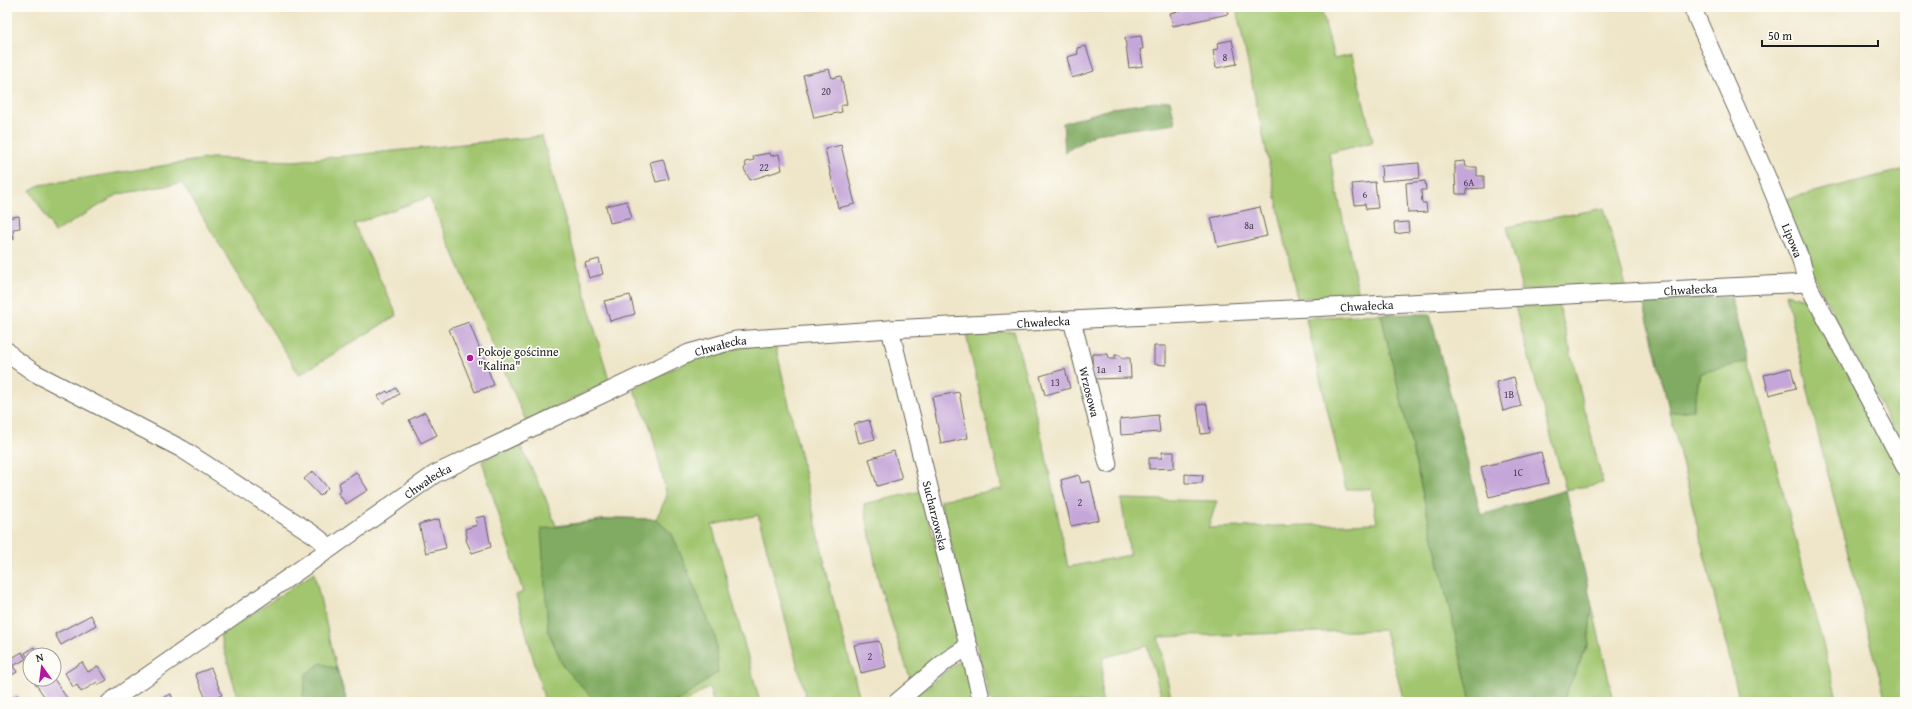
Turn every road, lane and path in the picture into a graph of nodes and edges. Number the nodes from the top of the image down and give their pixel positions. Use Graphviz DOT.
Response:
graph roads {
  1 [pos="1692,7"];
  2 [pos="1807,283"];
  3 [pos="1072,320"];
  4 [pos="890,330"];
  5 [pos="7,352"];
  6 [pos="1108,464"];
  7 [pos="1905,467"];
  8 [pos="331,548"];
  9 [pos="969,646"];
  10 [pos="110,702"];
  11 [pos="897,702"];
  12 [pos="982,702"];
  1 -- 2 [label="street, Lipowa"];
  2 -- 3 [label="street, Chwałecka"];
  2 -- 7 [label="street, Lipowa"];
  3 -- 4 [label="street, Chwałecka"];
  3 -- 6 [label="street, Wrzosowa"];
  4 -- 8 [label="street, Chwałecka"];
  4 -- 9 [label="street, Sucharzowska"];
  5 -- 8 [label="street"];
  8 -- 10 [label="street, Chwałecka"];
  9 -- 11 [label="street"];
  9 -- 12 [label="street, Sucharzowska"];
}
